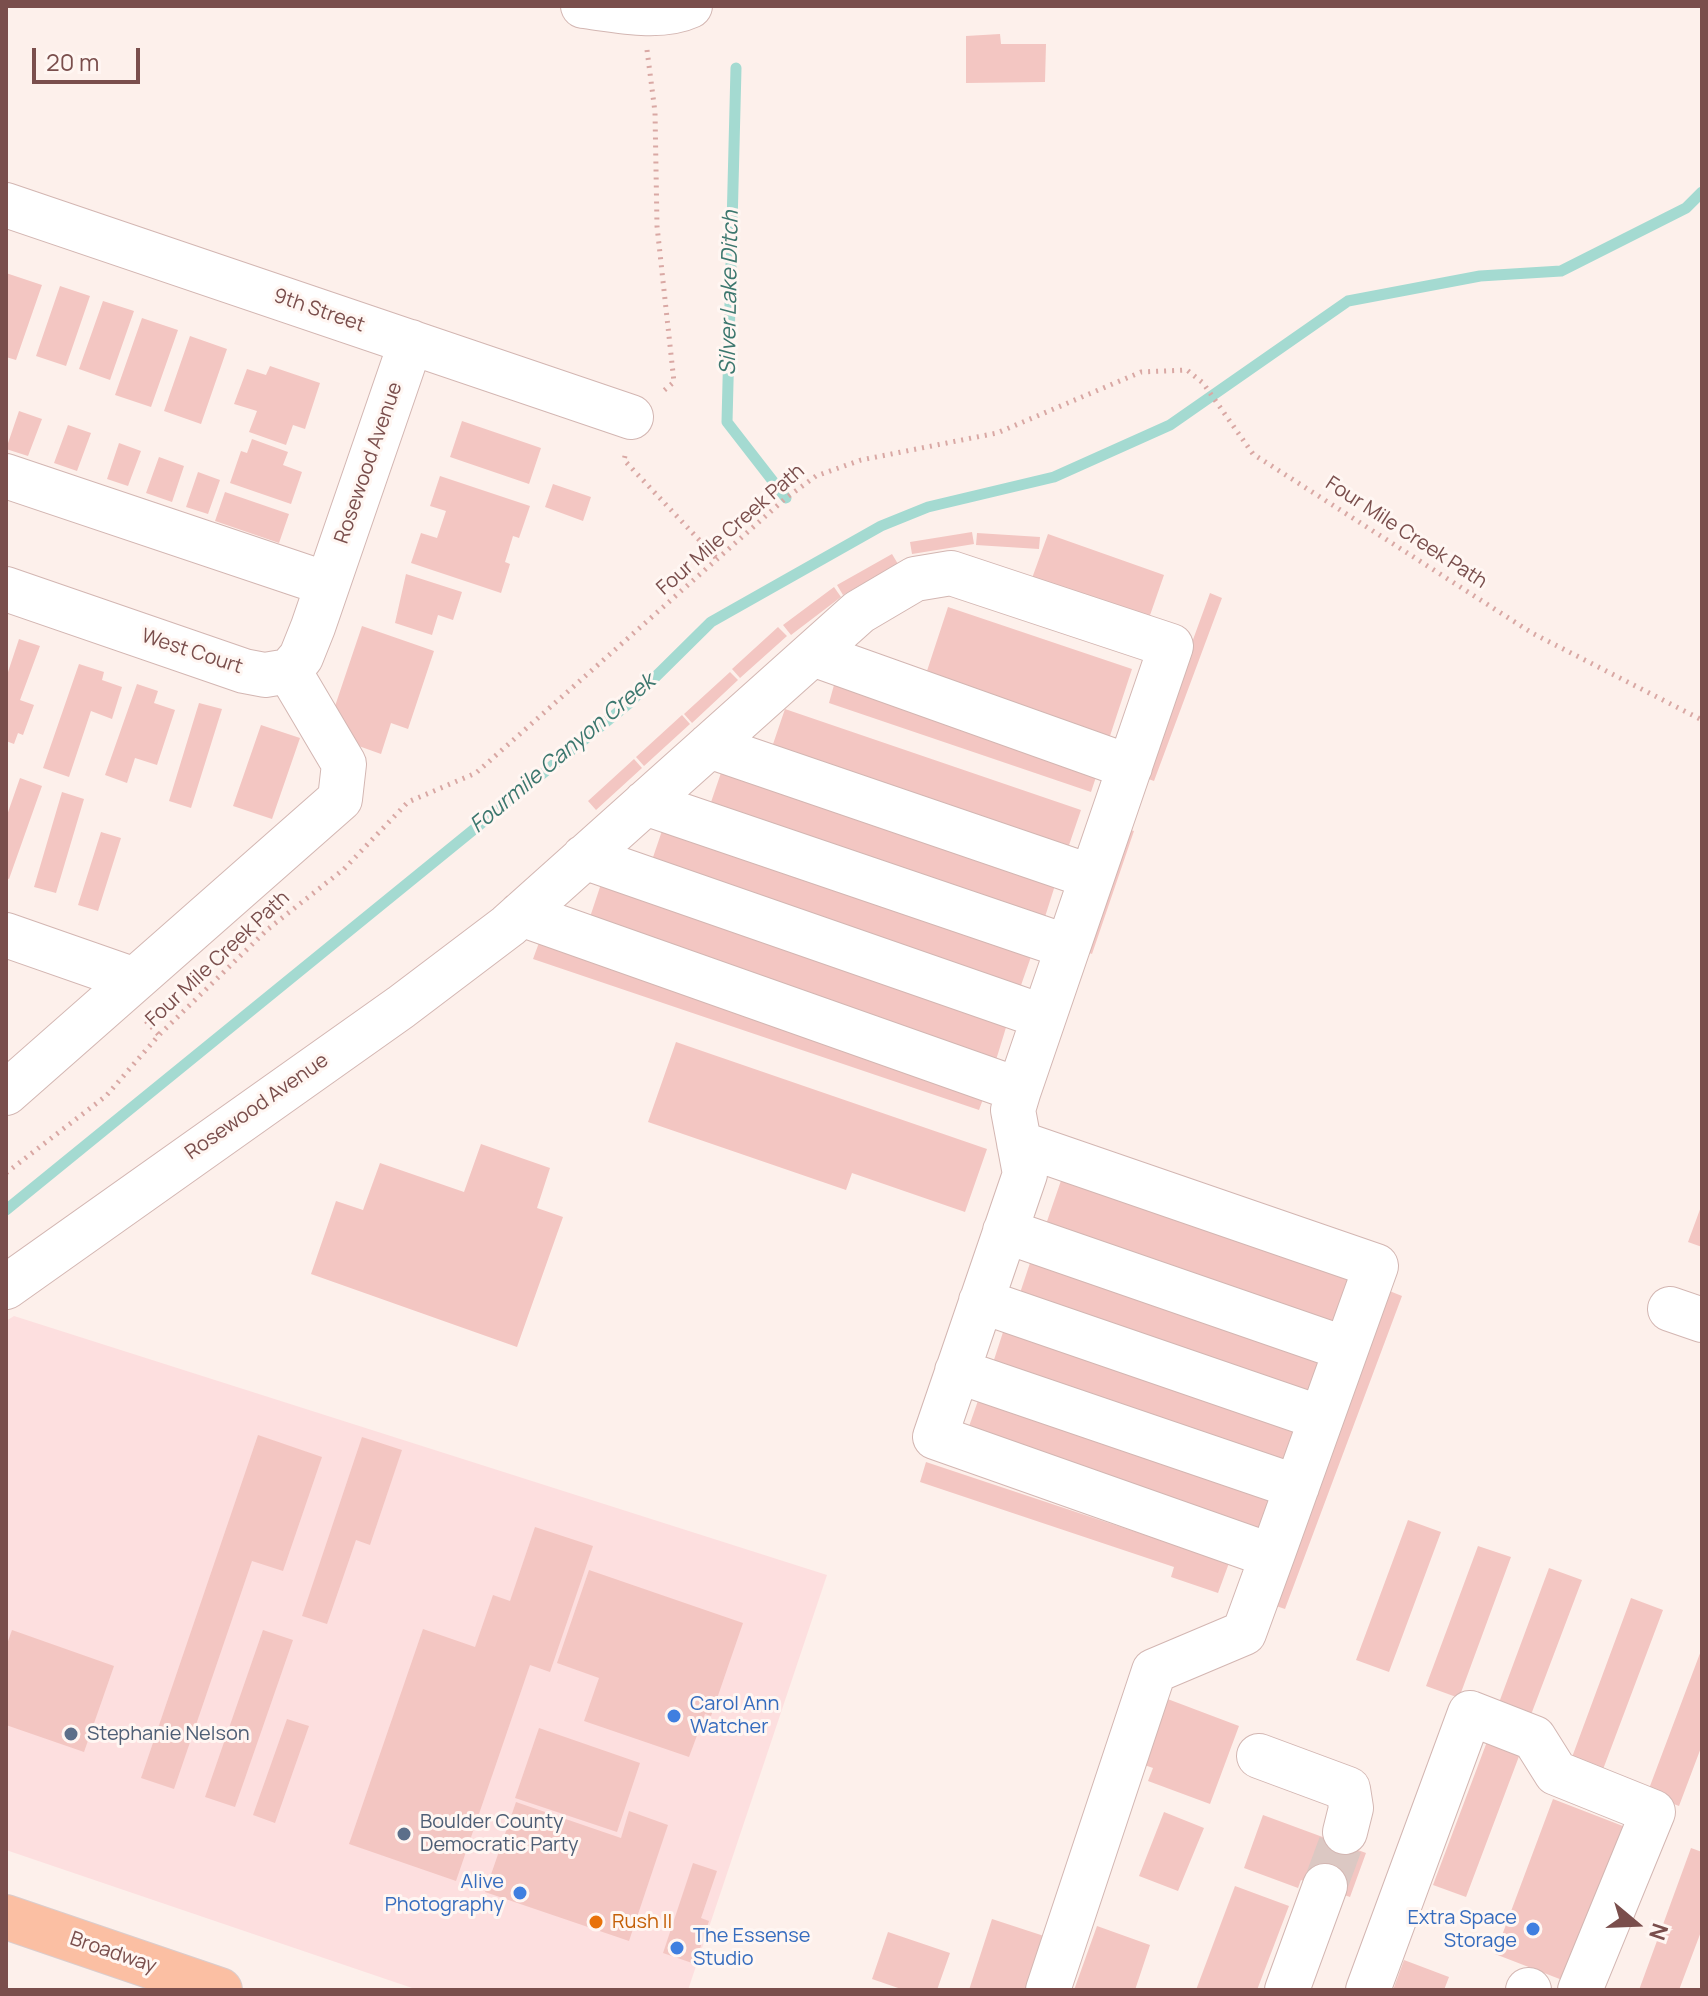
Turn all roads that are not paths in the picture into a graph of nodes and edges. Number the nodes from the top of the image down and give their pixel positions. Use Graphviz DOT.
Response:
graph roads {
  1 [pos="583,6"];
  2 [pos="690,6"];
  3 [pos="6,205"];
  4 [pos="411,342"];
  5 [pos="631,417"];
  6 [pos="6,476"];
  7 [pos="327,584"];
  8 [pos="6,589"];
  9 [pos="813,654"];
  10 [pos="289,671"];
  11 [pos="709,746"];
  12 [pos="1130,767"];
  13 [pos="645,803"];
  14 [pos="584,857"];
  15 [pos="1092,877"];
  16 [pos="514,920"];
  17 [pos="6,935"];
  18 [pos="1068,947"];
  19 [pos="132,979"];
  20 [pos="1044,1017"];
  21 [pos="1019,1090"];
  22 [pos="6,1093"];
  23 [pos="1019,1143"];
  24 [pos="1005,1231"];
  25 [pos="6,1287"];
  26 [pos="981,1301"];
  27 [pos="1346,1349"];
  28 [pos="957,1371"];
  29 [pos="1321,1418"];
  30 [pos="1297,1487"];
  31 [pos="1272,1556"];
  32 [pos="1259,1756"];
  33 [pos="1345,1832"];
  34 [pos="1325,1886"];
  35 [pos="6,1917"];
  36 [pos="220,1990"];
  37 [pos="1048,1990"];
  38 [pos="1287,1990"];
  39 [pos="1368,1990"];
  40 [pos="1580,1990"];
  1 -- 2 [label="street"];
  3 -- 4 [label="street, 9th Street"];
  4 -- 5 [label="street, 9th Street"];
  4 -- 7 [label="street, Rosewood Avenue"];
  6 -- 7 [label="street"];
  7 -- 10 [label="street"];
  8 -- 10 [label="street, West Court"];
  9 -- 11 [label="street, Rosewood Avenue"];
  9 -- 12 [label="street"];
  9 -- 12 [label="street, Rosewood Avenue"];
  10 -- 19 [label="street"];
  11 -- 13 [label="street, Rosewood Avenue"];
  11 -- 15 [label="street"];
  12 -- 15 [label="street"];
  13 -- 14 [label="street, Rosewood Avenue"];
  13 -- 18 [label="street"];
  14 -- 16 [label="street, Rosewood Avenue"];
  14 -- 20 [label="street"];
  15 -- 18 [label="street"];
  16 -- 21 [label="street"];
  16 -- 25 [label="street, Rosewood Avenue"];
  17 -- 19 [label="street"];
  18 -- 20 [label="street"];
  19 -- 22 [label="street"];
  20 -- 21 [label="street"];
  21 -- 23 [label="street"];
  23 -- 24 [label="street"];
  23 -- 27 [label="street"];
  24 -- 26 [label="street"];
  24 -- 27 [label="street"];
  26 -- 28 [label="street"];
  26 -- 29 [label="street"];
  27 -- 29 [label="street"];
  28 -- 30 [label="street"];
  28 -- 31 [label="street"];
  29 -- 30 [label="street"];
  30 -- 31 [label="street"];
  31 -- 37 [label="street"];
  32 -- 33 [label="street"];
  34 -- 38 [label="street"];
  35 -- 36 [label="main road, Broadway"];
  39 -- 40 [label="street"];
}
